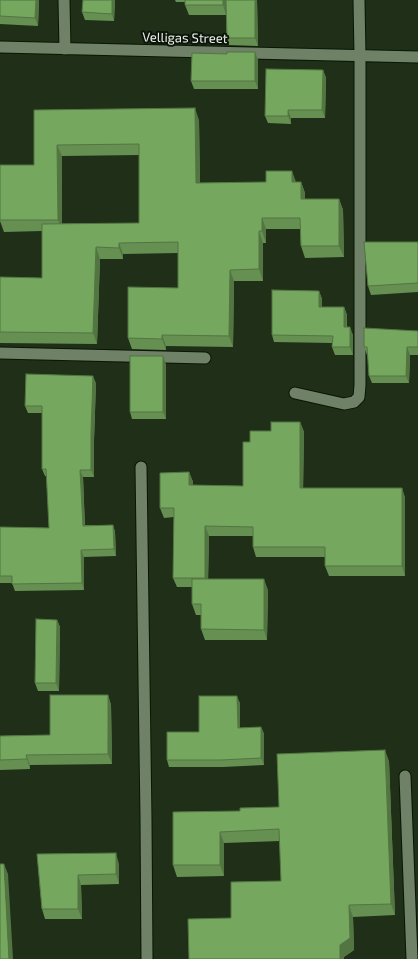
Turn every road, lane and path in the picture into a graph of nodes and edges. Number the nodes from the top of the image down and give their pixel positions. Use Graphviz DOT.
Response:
graph roads {
  1 [pos="64,0"];
  2 [pos="359,0"];
  3 [pos="0,47"];
  4 [pos="64,49"];
  5 [pos="360,56"];
  6 [pos="418,57"];
  7 [pos="0,353"];
  8 [pos="205,358"];
  9 [pos="295,393"];
  10 [pos="141,467"];
  11 [pos="405,776"];
  12 [pos="146,959"];
  13 [pos="412,959"];
  1 -- 4 [label="street"];
  2 -- 5 [label="street"];
  3 -- 4 [label="street, Velligas Street"];
  4 -- 5 [label="street, Velligas Street"];
  5 -- 6 [label="street, Velligas Street"];
  5 -- 9 [label="street"];
  7 -- 8 [label="street"];
  10 -- 12 [label="street"];
  11 -- 13 [label="street"];
}
